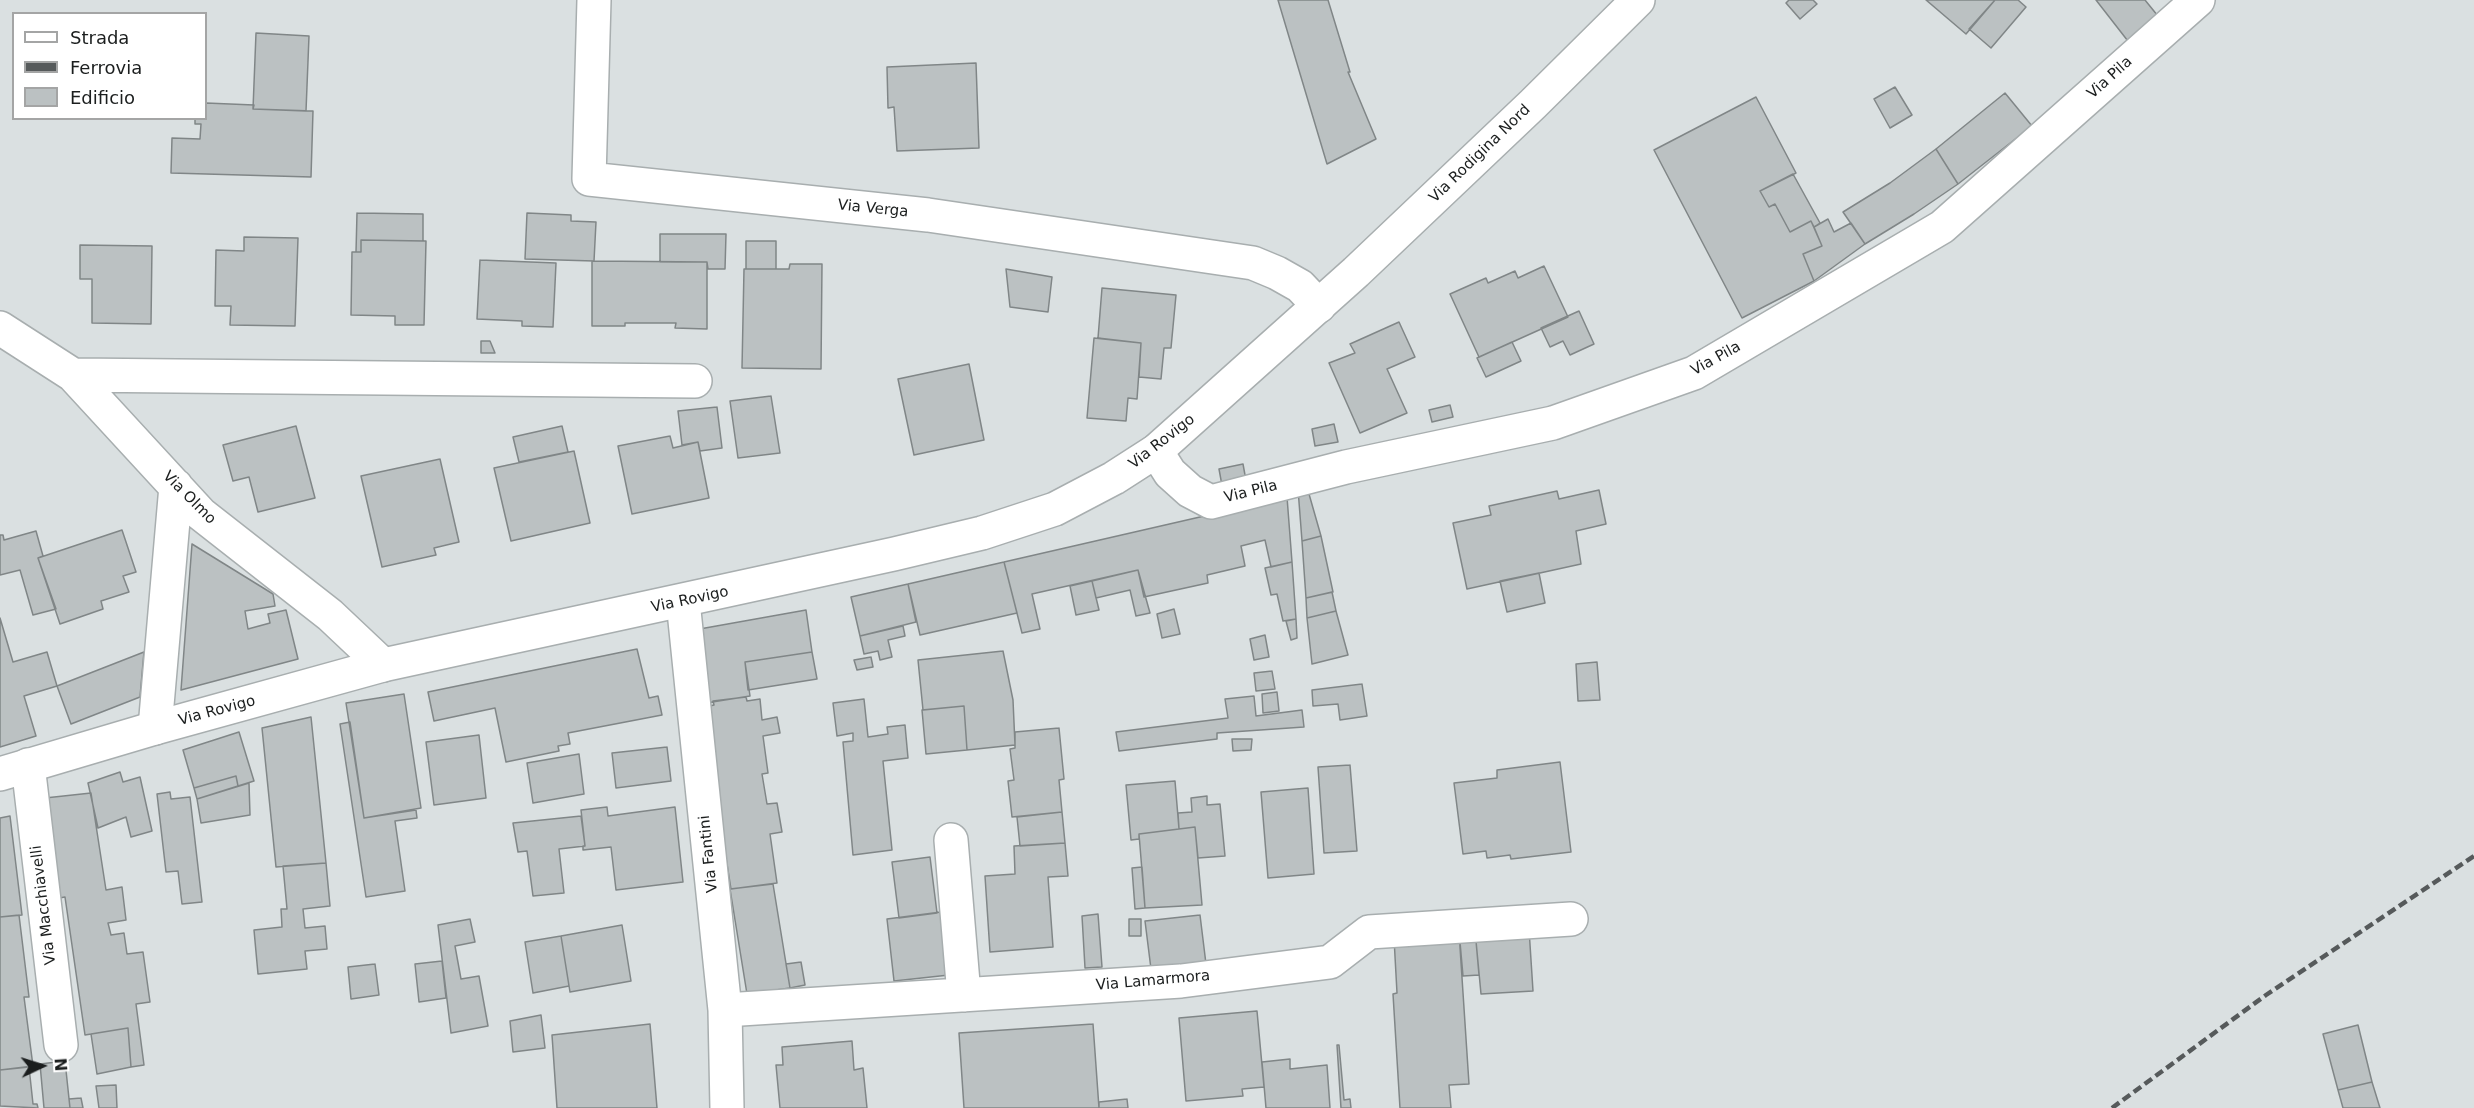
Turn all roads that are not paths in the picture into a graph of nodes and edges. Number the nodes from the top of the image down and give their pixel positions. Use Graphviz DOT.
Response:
graph roads {
  1 [pos="594,0"];
  2 [pos="1638,0"];
  3 [pos="2198,0"];
  4 [pos="1319,306"];
  5 [pos="0,328"];
  6 [pos="73,375"];
  7 [pos="694,381"];
  8 [pos="1156,451"];
  9 [pos="176,486"];
  10 [pos="683,601"];
  11 [pos="383,666"];
  12 [pos="155,728"];
  13 [pos="14,769"];
  14 [pos="951,840"];
  15 [pos="1571,919"];
  16 [pos="964,995"];
  17 [pos="724,1010"];
  18 [pos="61,1045"];
  19 [pos="727,1108"];
  1 -- 4 [label="street, Via Verga"];
  2 -- 4 [label="street, Via Rodigina Nord"];
  3 -- 8 [label="street, Via Pila"];
  4 -- 8 [label="street, Via Rovigo"];
  5 -- 6 [label="street, Via Olmo"];
  6 -- 7 [label="street"];
  6 -- 9 [label="street, Via Olmo"];
  8 -- 10 [label="street, Via Rovigo"];
  9 -- 11 [label="street, Via Olmo"];
  9 -- 12 [label="street"];
  10 -- 11 [label="street, Via Rovigo"];
  10 -- 17 [label="street, Via Fantini"];
  11 -- 12 [label="street, Via Rovigo"];
  12 -- 13 [label="street, Via Rovigo"];
  13 -- 18 [label="street, Via Macchiavelli"];
  14 -- 16 [label="street"];
  15 -- 16 [label="street, Via Lamarmora"];
  16 -- 17 [label="street, Via Lamarmora"];
  17 -- 19 [label="street, Via Fantini"];
}
